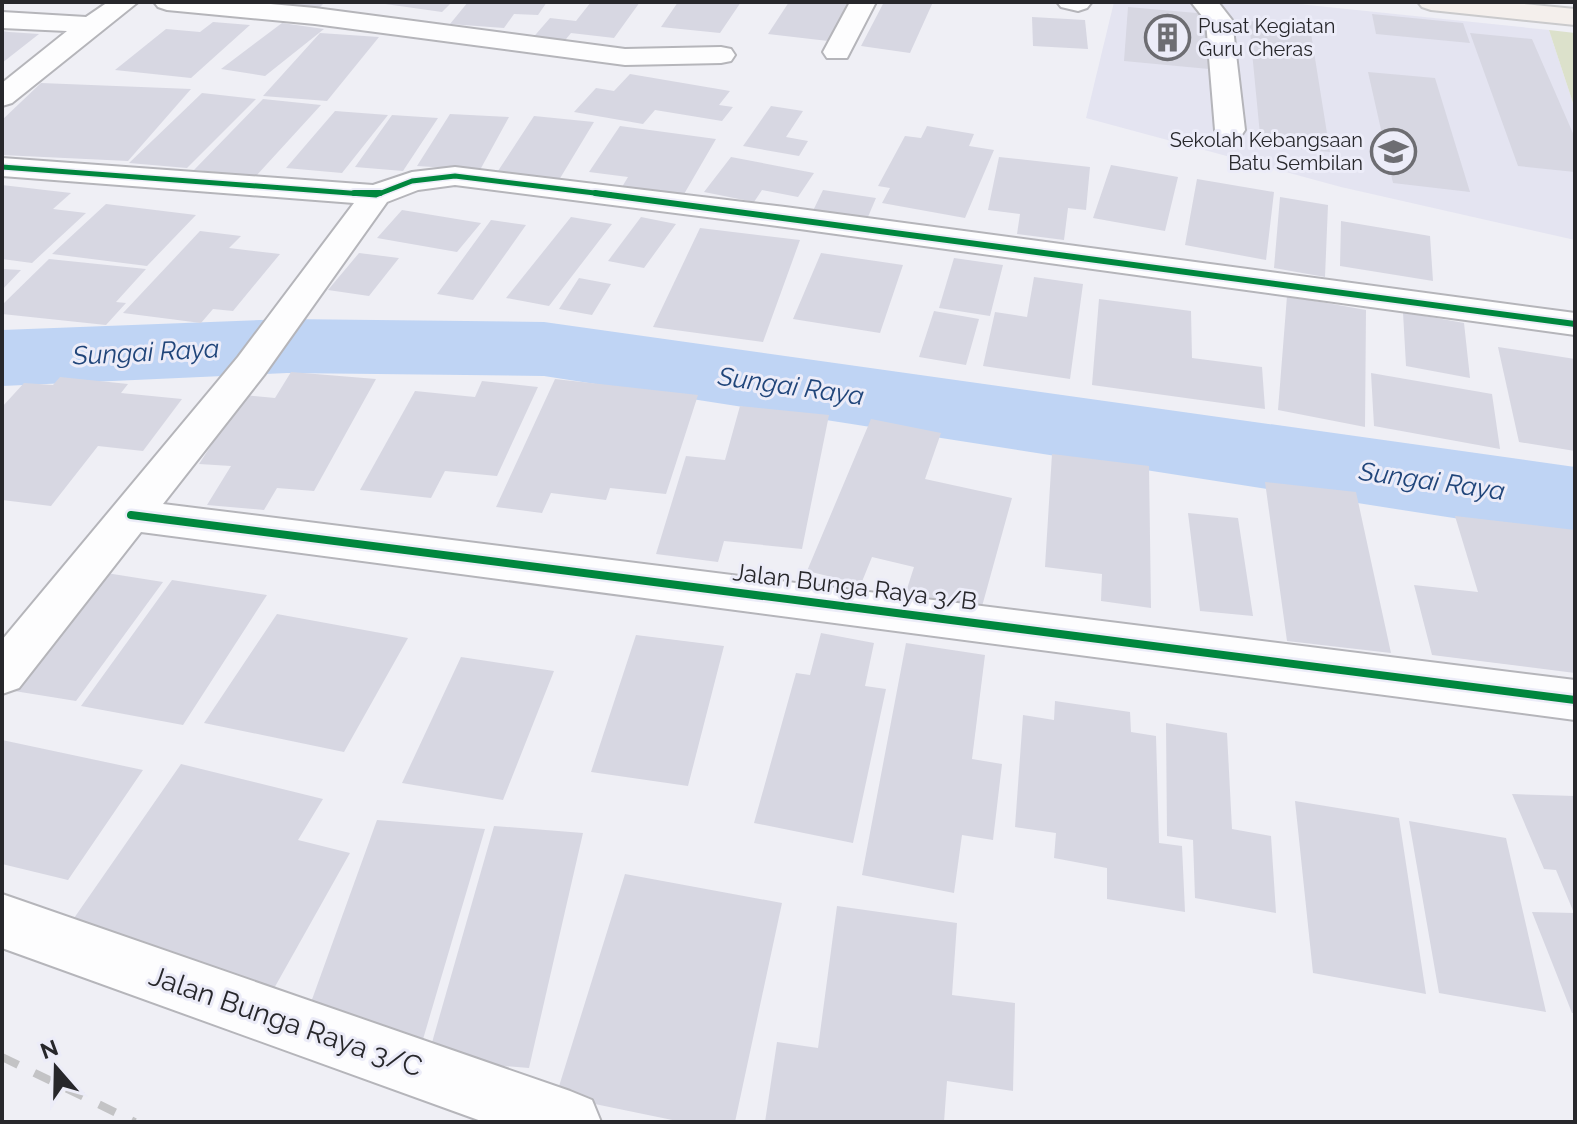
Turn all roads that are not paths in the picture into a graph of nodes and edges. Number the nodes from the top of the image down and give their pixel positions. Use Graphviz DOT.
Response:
graph roads {
  1 [pos="125,2"];
  2 [pos="167,2"];
  3 [pos="863,2"];
  4 [pos="1070,2"];
  5 [pos="1204,2"];
  6 [pos="1431,2"];
  7 [pos="1078,3"];
  8 [pos="1575,17"];
  9 [pos="2,20"];
  10 [pos="91,25"];
  11 [pos="837,52"];
  12 [pos="721,55"];
  13 [pos="2,97"];
  14 [pos="1230,130"];
  15 [pos="2,167"];
  16 [pos="376,195"];
  17 [pos="1575,324"];
  18 [pos="131,515"];
  19 [pos="2,674"];
  20 [pos="1575,700"];
  21 [pos="2,921"];
  22 [pos="570,1122"];
  1 -- 10 [label="street"];
  2 -- 12 [label="street"];
  3 -- 11 [label="street"];
  4 -- 7 [label="street"];
  5 -- 14 [label="street"];
  6 -- 8 [label="main road"];
  9 -- 10 [label="street"];
  10 -- 13 [label="street"];
  15 -- 16 [label="street"];
  16 -- 17 [label="street"];
  16 -- 18 [label="street"];
  18 -- 19 [label="street"];
  18 -- 20 [label="street, Jalan Bunga Raya 3/B"];
  21 -- 22 [label="street, Jalan Bunga Raya 3/C"];
}
